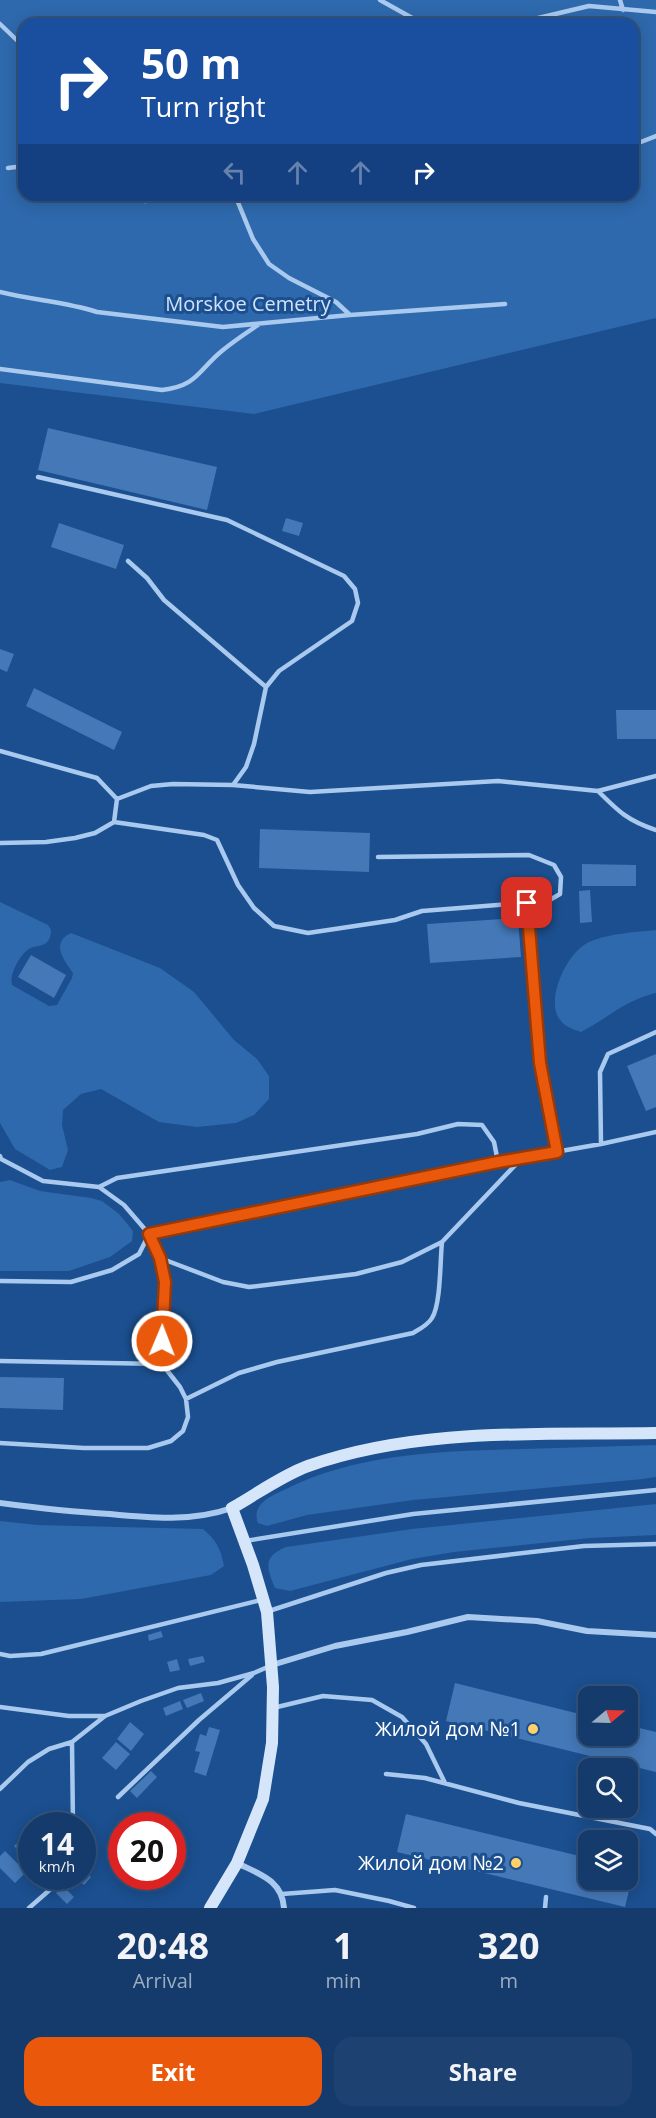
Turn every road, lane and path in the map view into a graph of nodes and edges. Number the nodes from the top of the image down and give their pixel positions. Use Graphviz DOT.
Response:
graph roads {
  1 [pos="380,0"];
  2 [pos="620,0"];
  3 [pos="623,10"];
  4 [pos="656,12"];
  5 [pos="412,18"];
  6 [pos="532,18"];
  7 [pos="0,24"];
  8 [pos="18,41"];
  9 [pos="656,136"];
  10 [pos="639,143"];
  11 [pos="18,167"];
  12 [pos="8,168"];
  13 [pos="238,201"];
  14 [pos="0,292"];
  15 [pos="505,304"];
  16 [pos="350,315"];
  17 [pos="260,324"];
  18 [pos="0,369"];
  19 [pos="38,477"];
  20 [pos="128,561"];
  21 [pos="266,687"];
  22 [pos="0,751"];
  23 [pos="656,776"];
  24 [pos="233,785"];
  25 [pos="598,791"];
  26 [pos="117,799"];
  27 [pos="114,822"];
  28 [pos="656,830"];
  29 [pos="0,843"];
  30 [pos="378,857"];
  31 [pos="527,903"];
  32 [pos="656,1032"];
  33 [pos="656,1132"];
  34 [pos="601,1144"];
  35 [pos="557,1152"];
  36 [pos="522,1158"];
  37 [pos="0,1159"];
  38 [pos="498,1162"];
  39 [pos="99,1187"];
  40 [pos="149,1234"];
  41 [pos="442,1242"];
  42 [pos="160,1258"];
  43 [pos="0,1281"];
  44 [pos="0,1361"];
  45 [pos="162,1364"];
  46 [pos="186,1399"];
  47 [pos="656,1433"];
  48 [pos="0,1443"];
  49 [pos="656,1490"];
  50 [pos="0,1503"];
  51 [pos="232,1508"];
  52 [pos="244,1541"];
  53 [pos="656,1544"];
  54 [pos="265,1606"];
  55 [pos="656,1635"];
  56 [pos="0,1654"];
  57 [pos="272,1665"];
  58 [pos="254,1673"];
  59 [pos="0,1707"];
  60 [pos="273,1708"];
  61 [pos="105,1716"];
  62 [pos="72,1742"];
  63 [pos="386,1774"];
  64 [pos="445,1783"];
  65 [pos="0,1789"];
  66 [pos="118,1797"];
  67 [pos="73,1812"];
  68 [pos="656,1834"];
  69 [pos="237,1863"];
  70 [pos="50,1890"];
  71 [pos="282,1894"];
  72 [pos="546,1897"];
  73 [pos="29,1908"];
  74 [pos="210,1908"];
  75 [pos="284,1908"];
  76 [pos="414,1908"];
  77 [pos="545,1908"];
  1 -- 5 [label="lane"];
  2 -- 3 [label="lane"];
  3 -- 4 [label="lane"];
  3 -- 6 [label="lane"];
  7 -- 8 [label="lane"];
  9 -- 10 [label="lane"];
  11 -- 12 [label="lane"];
  13 -- 16 [label="lane"];
  14 -- 17 [label="lane"];
  15 -- 16 [label="lane"];
  16 -- 17 [label="lane"];
  17 -- 18 [label="lane"];
  19 -- 21 [label="lane"];
  20 -- 21 [label="lane"];
  21 -- 24 [label="lane"];
  22 -- 26 [label="lane"];
  23 -- 25 [label="lane"];
  24 -- 25 [label="lane"];
  24 -- 26 [label="lane"];
  25 -- 28 [label="lane"];
  26 -- 27 [label="lane"];
  27 -- 29 [label="lane"];
  27 -- 31 [label="lane"];
  30 -- 31 [label="lane"];
  31 -- 35 [label="lane"];
  32 -- 34 [label="lane"];
  33 -- 34 [label="lane"];
  34 -- 35 [label="lane"];
  35 -- 36 [label="lane"];
  36 -- 38 [label="lane"];
  36 -- 41 [label="lane"];
  37 -- 39 [label="lane"];
  38 -- 39 [label="lane"];
  38 -- 40 [label="lane"];
  39 -- 40 [label="lane"];
  40 -- 42 [label="lane"];
  40 -- 43 [label="lane"];
  41 -- 42 [label="lane"];
  41 -- 46 [label="lane"];
  42 -- 45 [label="lane"];
  44 -- 45 [label="lane"];
  45 -- 46 [label="lane"];
  46 -- 48 [label="lane"];
  47 -- 51 [label="main road"];
  49 -- 52 [label="lane"];
  50 -- 51 [label="street"];
  51 -- 52 [label="main road"];
  52 -- 54 [label="main road"];
  53 -- 54 [label="lane"];
  54 -- 56 [label="lane"];
  54 -- 57 [label="main road"];
  55 -- 57 [label="street"];
  57 -- 58 [label="lane"];
  57 -- 60 [label="main road"];
  58 -- 61 [label="lane"];
  58 -- 66 [label="lane"];
  59 -- 61 [label="lane"];
  60 -- 64 [label="lane"];
  60 -- 69 [label="main road"];
  61 -- 62 [label="lane"];
  62 -- 65 [label="lane"];
  62 -- 67 [label="lane"];
  63 -- 64 [label="lane"];
  64 -- 68 [label="lane"];
  69 -- 71 [label="street"];
  69 -- 74 [label="main road"];
  70 -- 73 [label="lane"];
  71 -- 75 [label="street"];
  71 -- 76 [label="lane"];
  72 -- 77 [label="lane"];
}
